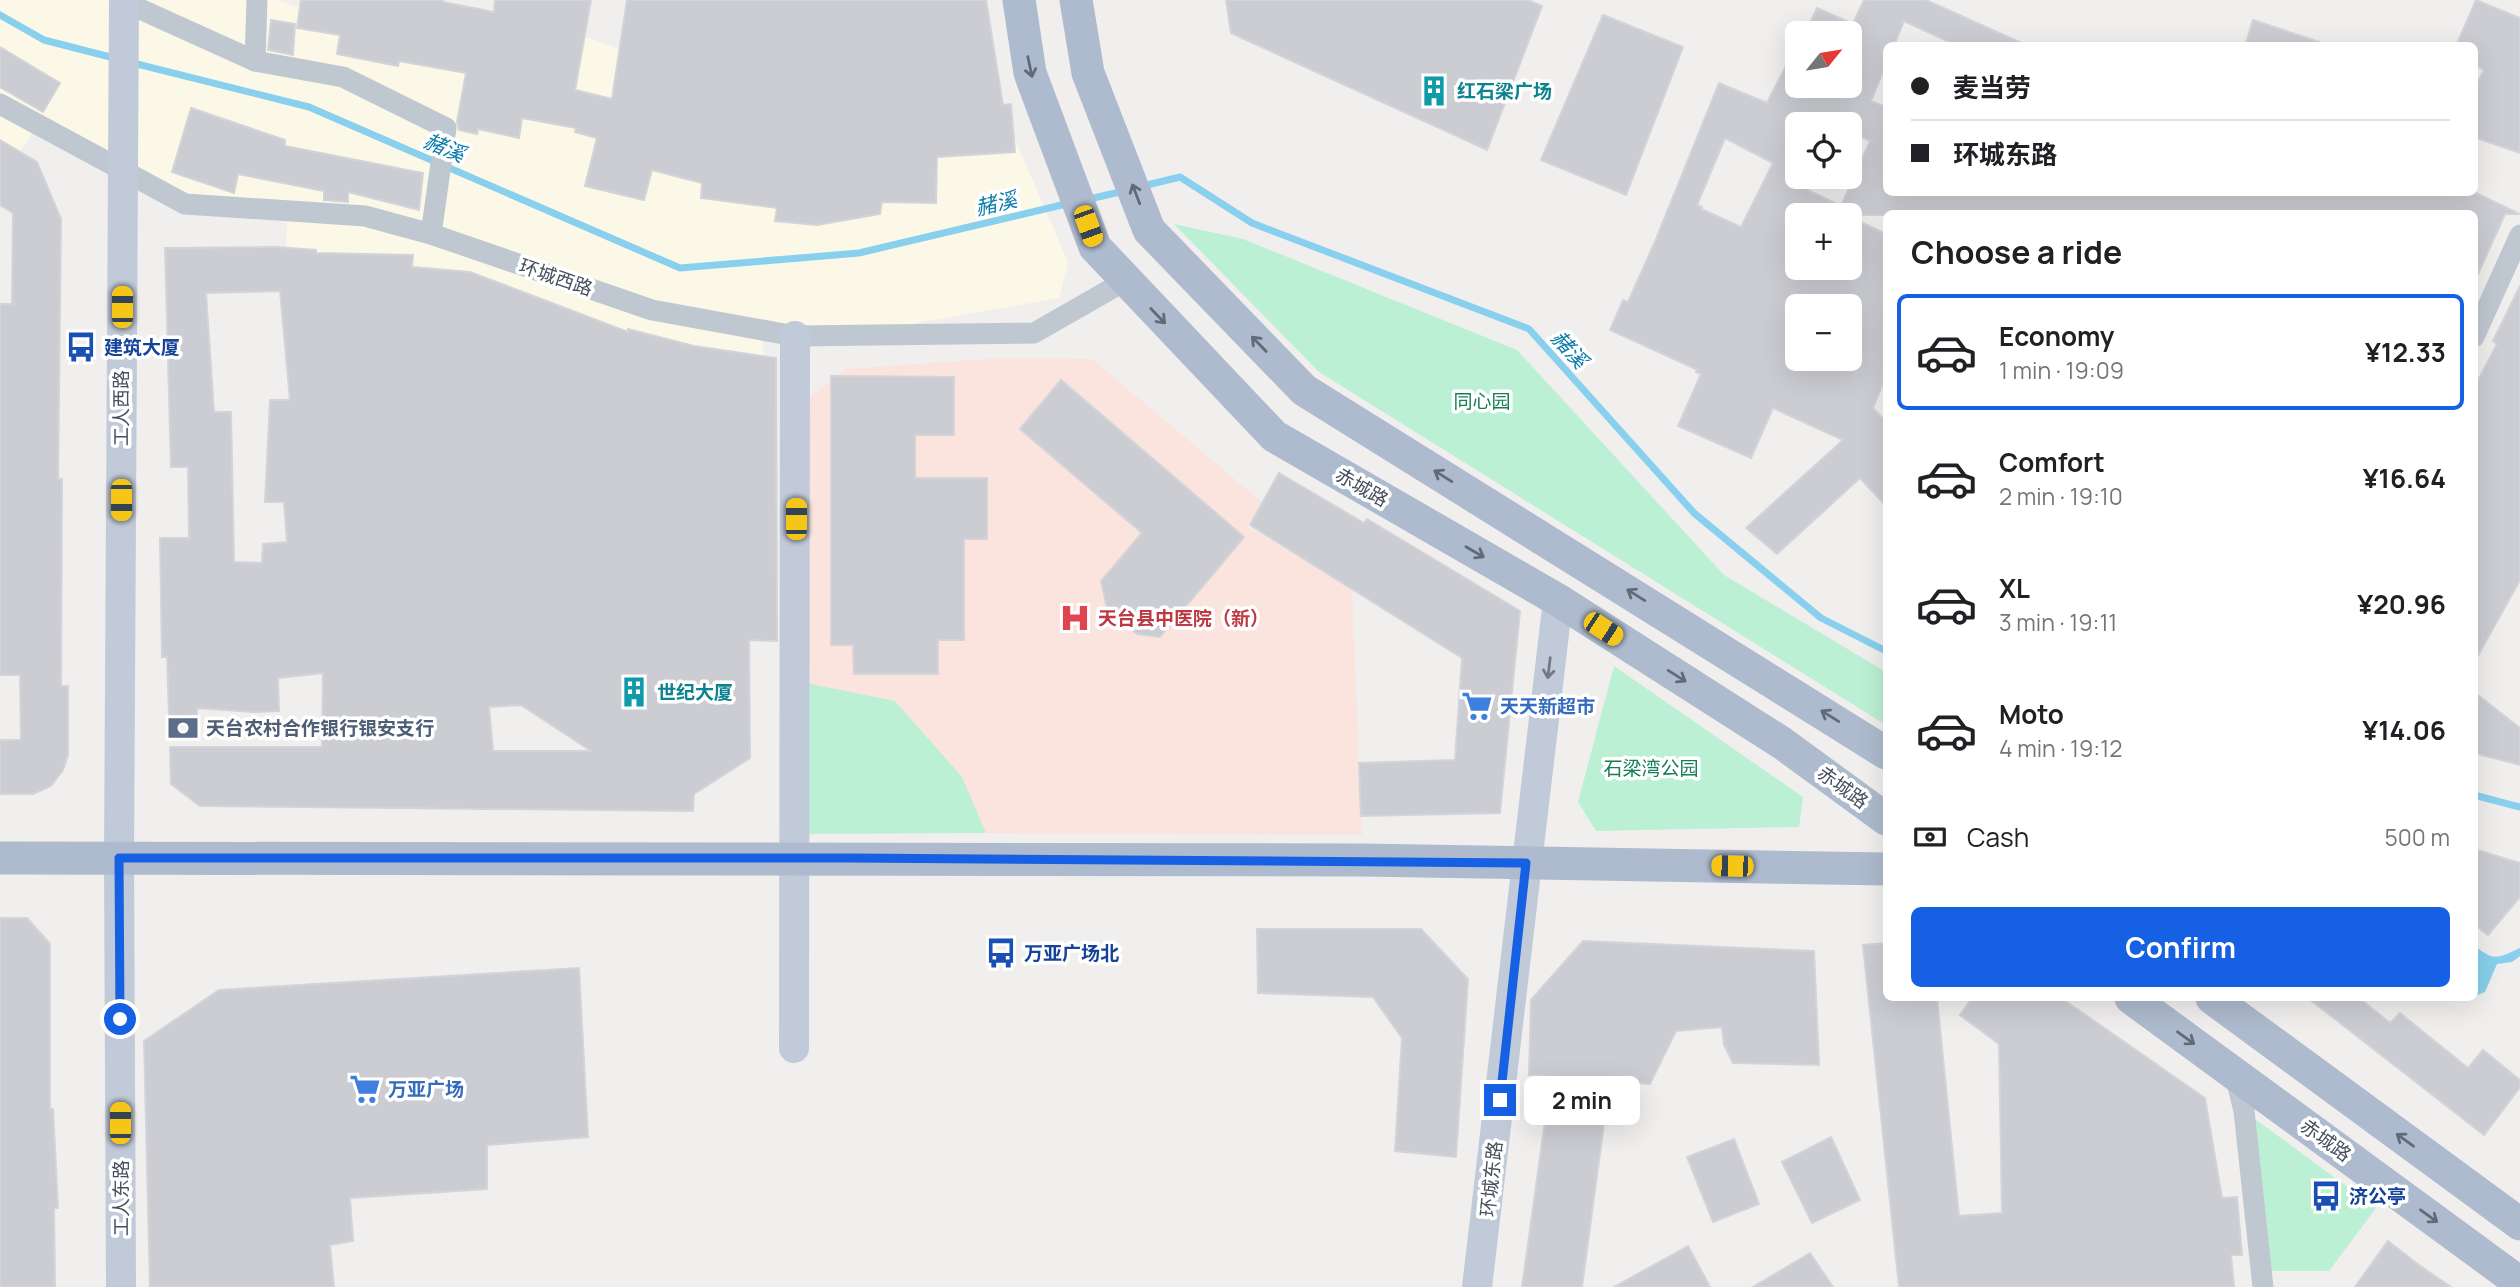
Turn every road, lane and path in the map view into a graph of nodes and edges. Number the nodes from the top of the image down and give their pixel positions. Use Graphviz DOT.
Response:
graph roads {
  1 [pos="122,0"];
  2 [pos="257,0"];
  3 [pos="1019,0"];
  4 [pos="1076,0"];
  5 [pos="255,61"];
  6 [pos="0,104"];
  7 [pos="123,169"];
  8 [pos="431,234"];
  9 [pos="2520,235"];
  10 [pos="1125,281"];
  11 [pos="2478,328"];
  12 [pos="795,336"];
  13 [pos="1558,600"];
  14 [pos="1883,751"];
  15 [pos="1883,817"];
  16 [pos="0,858"];
  17 [pos="119,858"];
  18 [pos="795,858"];
  19 [pos="1526,863"];
  20 [pos="1883,869"];
  21 [pos="2135,1001"];
  22 [pos="2216,1001"];
  23 [pos="794,1048"];
  24 [pos="2235,1074"];
  25 [pos="2520,1224"];
  26 [pos="2520,1283"];
  27 [pos="121,1287"];
  28 [pos="1477,1287"];
  29 [pos="2263,1287"];
  1 -- 5 [label="street"];
  1 -- 7 [label="main road, 工人西路"];
  2 -- 5 [label="street"];
  3 -- 10 [label="main road, 赤城路, one-way"];
  14 -- 4 [label="main road, one-way"];
  5 -- 8 [label="street"];
  6 -- 7 [label="street, 环城西路"];
  7 -- 8 [label="street, 环城西路"];
  7 -- 17 [label="main road, 工人西路"];
  8 -- 12 [label="street, 环城西路"];
  9 -- 11 [label="street"];
  10 -- 12 [label="street, 环城西路"];
  10 -- 13 [label="main road, 赤城路, one-way"];
  12 -- 18 [label="main road"];
  13 -- 15 [label="main road, 赤城路, one-way"];
  13 -- 19 [label="main road, 环城东路, one-way"];
  16 -- 17 [label="main road"];
  17 -- 18 [label="main road"];
  17 -- 27 [label="main road, 工人东路"];
  18 -- 19 [label="main road"];
  18 -- 23 [label="main road"];
  19 -- 20 [label="main road"];
  19 -- 28 [label="main road, 环城东路"];
  21 -- 24 [label="main road, 赤城路, one-way"];
  25 -- 22 [label="main road, one-way"];
  24 -- 26 [label="main road, 赤城路, one-way"];
  24 -- 29 [label="street"];
}
